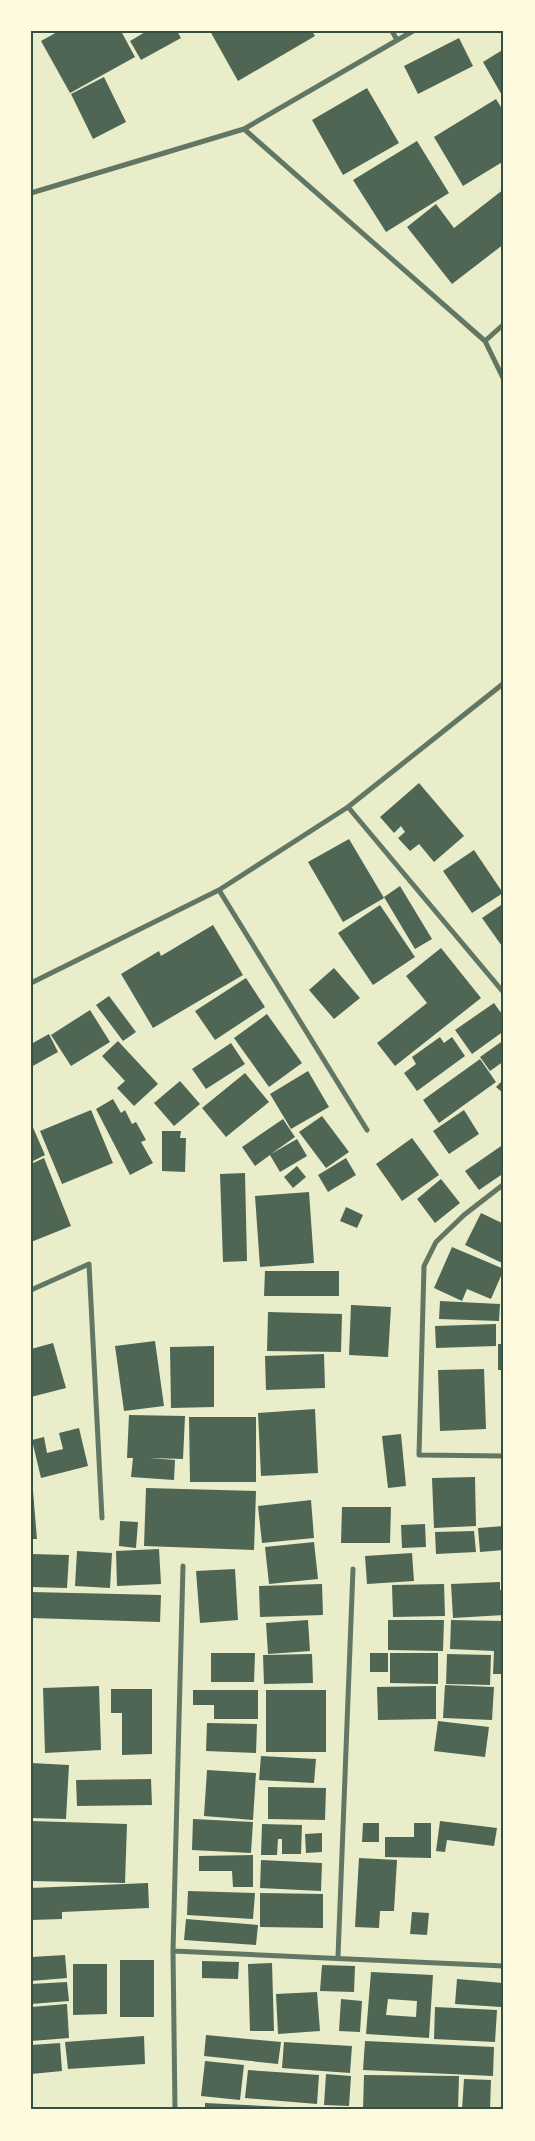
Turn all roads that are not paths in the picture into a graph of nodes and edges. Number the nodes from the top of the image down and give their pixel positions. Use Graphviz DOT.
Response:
graph roads {
  1 [pos="392,31"];
  2 [pos="413,31"];
  3 [pos="397,40"];
  4 [pos="244,130"];
  5 [pos="31,194"];
  6 [pos="504,324"];
  7 [pos="485,341"];
  8 [pos="504,380"];
  9 [pos="504,683"];
  10 [pos="348,807"];
  11 [pos="219,890"];
  12 [pos="31,983"];
  13 [pos="504,993"];
  14 [pos="367,1130"];
  15 [pos="504,1184"];
  16 [pos="31,1290"];
  17 [pos="504,1456"];
  18 [pos="102,1518"];
  19 [pos="182,1566"];
  20 [pos="353,1569"];
  21 [pos="173,1951"];
  22 [pos="338,1957"];
  23 [pos="504,1966"];
  24 [pos="175,2110"];
  1 -- 3 [label="street"];
  2 -- 3 [label="street"];
  3 -- 4 [label="street"];
  4 -- 5 [label="street"];
  4 -- 7 [label="street"];
  6 -- 7 [label="street"];
  7 -- 8 [label="street"];
  9 -- 10 [label="street"];
  10 -- 11 [label="street"];
  10 -- 13 [label="street"];
  11 -- 12 [label="street"];
  11 -- 14 [label="street"];
  15 -- 17 [label="street"];
  16 -- 18 [label="street"];
  19 -- 21 [label="street"];
  20 -- 22 [label="street"];
  21 -- 22 [label="street"];
  21 -- 24 [label="street"];
  22 -- 23 [label="street"];
}
